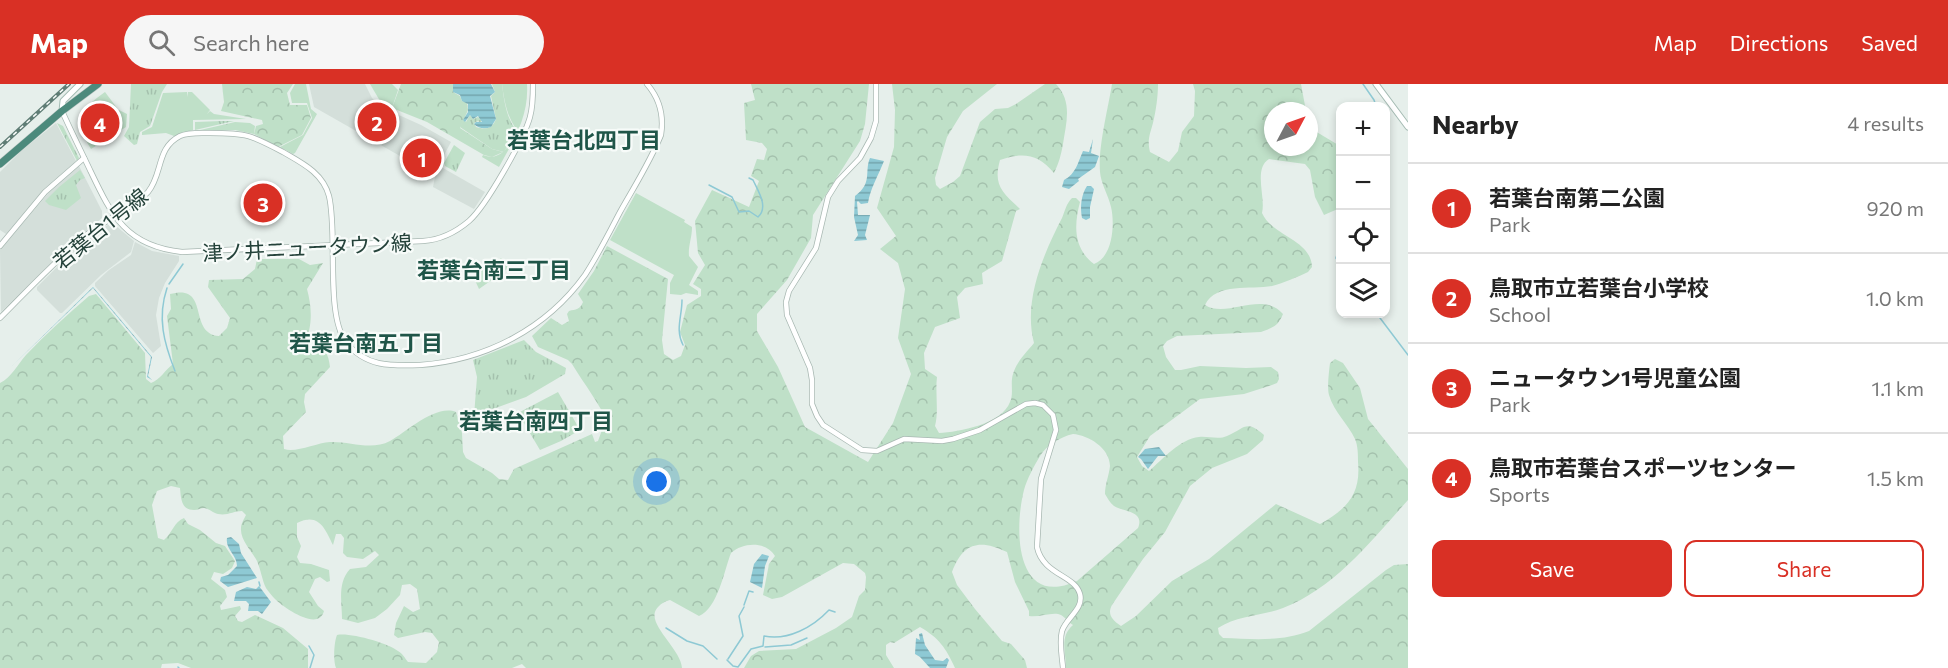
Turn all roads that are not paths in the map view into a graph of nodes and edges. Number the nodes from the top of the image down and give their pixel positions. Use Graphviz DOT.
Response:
graph roads {
  1 [pos="80,84"];
  2 [pos="98,84"];
  3 [pos="532,84"];
  4 [pos="647,84"];
  5 [pos="876,84"];
  6 [pos="1376,84"];
  7 [pos="62,111"];
  8 [pos="1408,127"];
  9 [pos="84,158"];
  10 [pos="0,164"];
  11 [pos="113,216"];
  12 [pos="333,245"];
  13 [pos="0,246"];
  14 [pos="0,318"];
  15 [pos="1063,668"];
  1 -- 7 [label="main road"];
  2 -- 7 [label="highway"];
  3 -- 12 [label="street, 津ノ井ニュータウン線"];
  4 -- 12 [label="street, 若葉台1号線"];
  5 -- 15 [label="street"];
  6 -- 8 [label="main road"];
  7 -- 9 [label="street, 津ノ井ニュータウン線"];
  7 -- 10 [label="highway"];
  9 -- 11 [label="street, 津ノ井ニュータウン線"];
  9 -- 13 [label="street"];
  11 -- 12 [label="street, 津ノ井ニュータウン線"];
  11 -- 12 [label="street, 若葉台1号線"];
  11 -- 14 [label="street, 若葉台1号線"];
}
